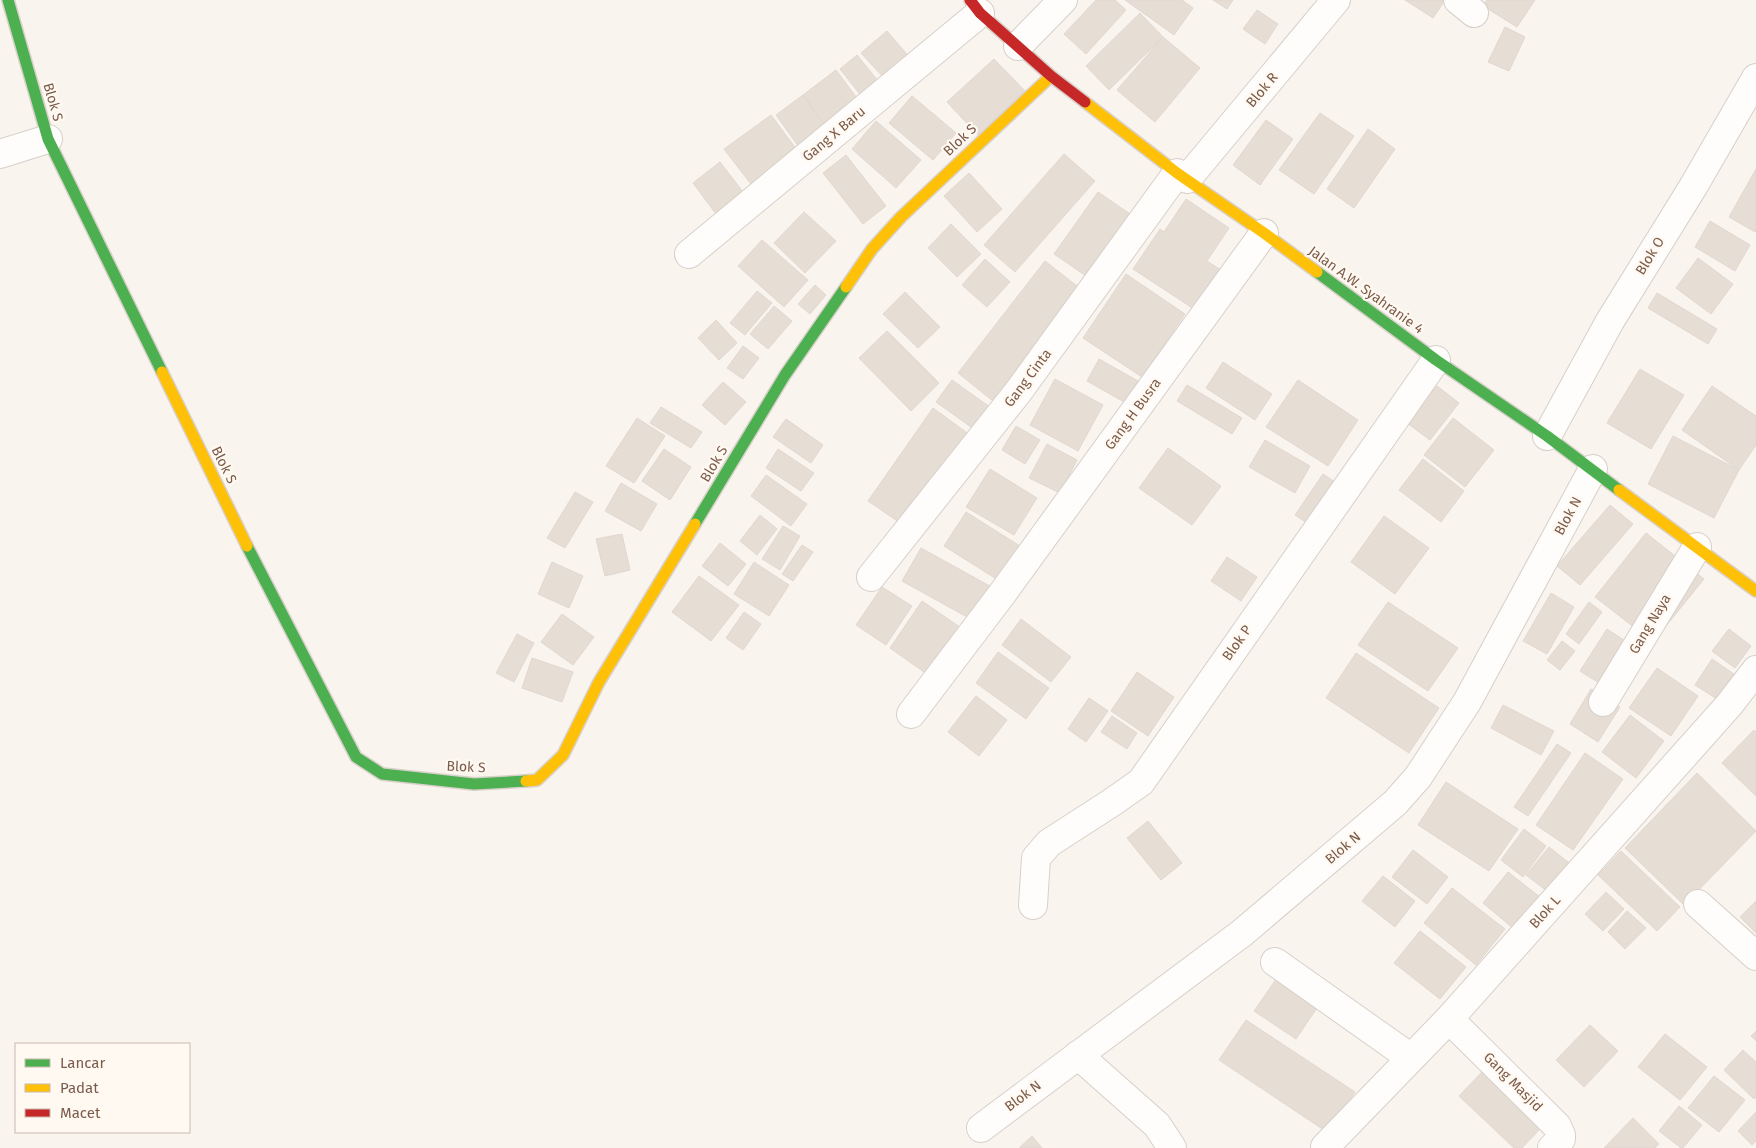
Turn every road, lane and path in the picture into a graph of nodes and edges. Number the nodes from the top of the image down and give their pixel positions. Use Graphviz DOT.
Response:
graph roads {
  1 [pos="8,0"];
  2 [pos="1063,0"];
  3 [pos="1336,0"];
  4 [pos="975,6"];
  5 [pos="1018,46"];
  6 [pos="1051,76"];
  7 [pos="1756,78"];
  8 [pos="48,139"];
  9 [pos="0,154"];
  10 [pos="1182,176"];
  11 [pos="1264,233"];
  12 [pos="689,254"];
  13 [pos="1436,360"];
  14 [pos="1547,436"];
  15 [pos="1593,469"];
  16 [pos="1697,547"];
  17 [pos="871,577"];
  18 [pos="1756,591"];
  19 [pos="1756,670"];
  20 [pos="1603,702"];
  21 [pos="911,714"];
  22 [pos="1698,904"];
  23 [pos="1033,905"];
  24 [pos="1756,956"];
  25 [pos="1275,962"];
  26 [pos="1449,1019"];
  27 [pos="1078,1055"];
  28 [pos="1411,1058"];
  29 [pos="981,1128"];
  30 [pos="1325,1147"];
  31 [pos="1172,1148"];
  32 [pos="1552,1148"];
  1 -- 8 [label="street, Blok S"];
  2 -- 5 [label="street"];
  3 -- 10 [label="street, Blok R"];
  4 -- 5 [label="street, Jalan A.W. Syahranie 4"];
  4 -- 12 [label="street, Gang X Baru"];
  5 -- 6 [label="street, Jalan A.W. Syahranie 4"];
  6 -- 8 [label="street, Blok S"];
  6 -- 10 [label="street, Jalan A.W. Syahranie 4"];
  7 -- 14 [label="street, Blok O"];
  8 -- 9 [label="street"];
  10 -- 11 [label="street, Jalan A.W. Syahranie 4"];
  10 -- 17 [label="street, Gang Cinta"];
  11 -- 13 [label="street, Jalan A.W. Syahranie 4"];
  11 -- 21 [label="street, Gang H Busra"];
  13 -- 14 [label="street, Jalan A.W. Syahranie 4"];
  13 -- 23 [label="street, Blok P"];
  14 -- 15 [label="street, Jalan A.W. Syahranie 4"];
  15 -- 16 [label="street, Jalan A.W. Syahranie 4"];
  15 -- 27 [label="street, Blok N"];
  16 -- 18 [label="street, Jalan A.W. Syahranie 4"];
  16 -- 20 [label="street, Gang Naya"];
  19 -- 26 [label="street, Blok L"];
  22 -- 24 [label="street"];
  25 -- 28 [label="street"];
  26 -- 28 [label="street, Blok L"];
  26 -- 32 [label="street, Gang Masjid"];
  27 -- 29 [label="street, Blok N"];
  27 -- 31 [label="street"];
  28 -- 30 [label="street, Blok L"];
}
